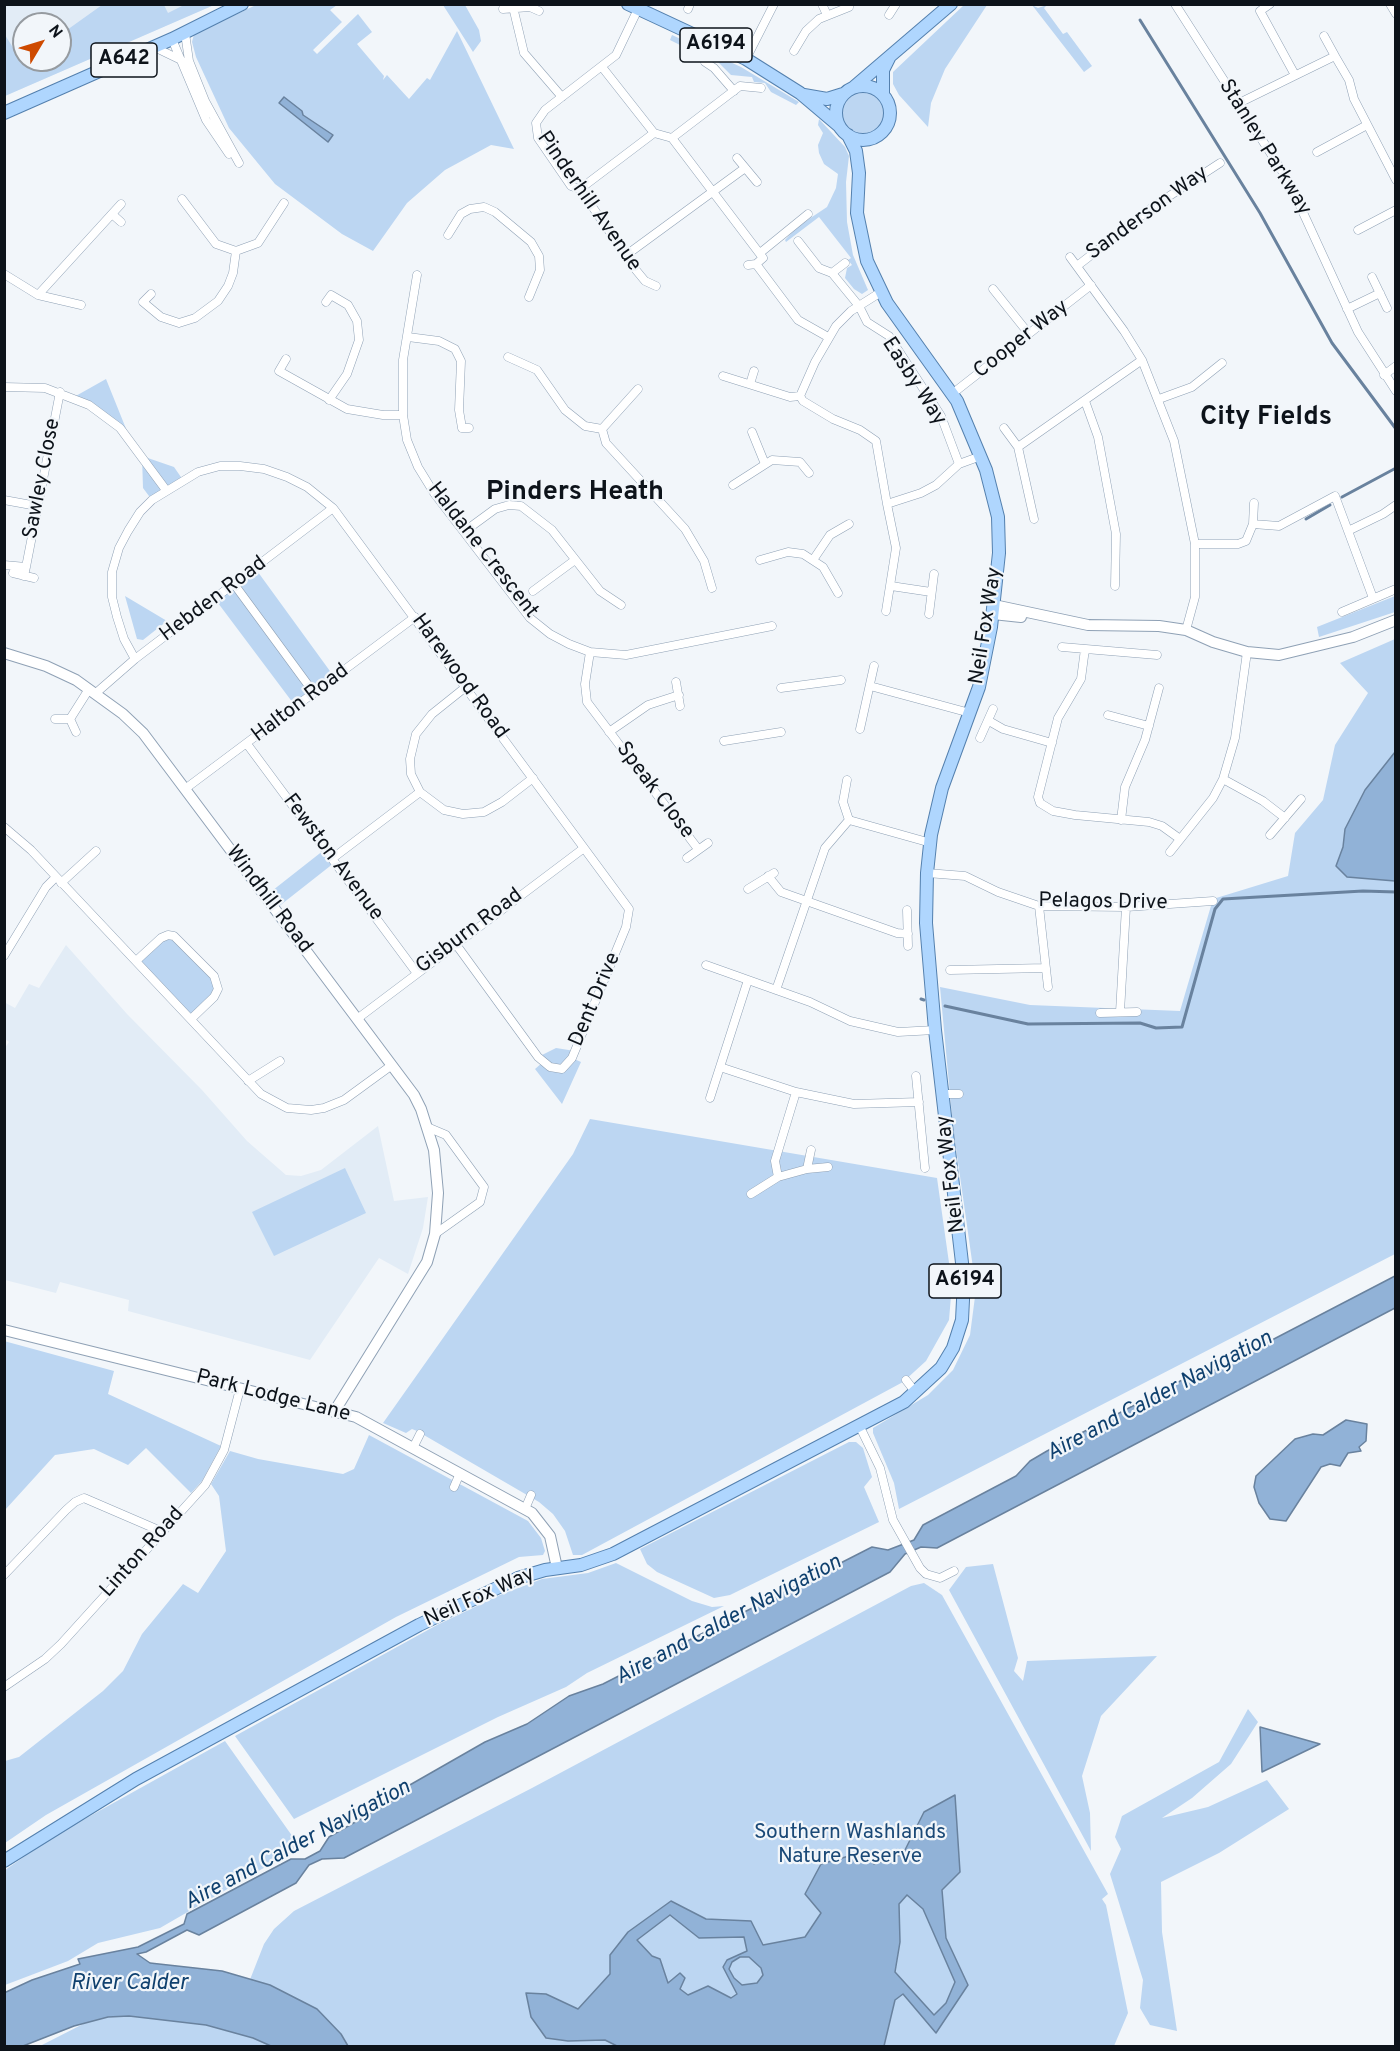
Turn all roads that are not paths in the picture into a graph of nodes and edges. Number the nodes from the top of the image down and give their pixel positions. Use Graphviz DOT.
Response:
graph roads {
  1 [pos="242,4"];
  2 [pos="774,4"];
  3 [pos="822,4"];
  4 [pos="896,4"];
  5 [pos="951,4"];
  6 [pos="1175,4"];
  7 [pos="1270,4"];
  8 [pos="1390,4"];
  9 [pos="633,7"];
  10 [pos="849,7"];
  11 [pos="513,8"];
  12 [pos="1258,8"];
  13 [pos="503,9"];
  14 [pos="539,11"];
  15 [pos="1395,14"];
  16 [pos="827,15"];
  17 [pos="889,15"];
  18 [pos="185,33"];
  19 [pos="1324,36"];
  20 [pos="172,39"];
  21 [pos="154,46"];
  22 [pos="794,51"];
  23 [pos="891,55"];
  24 [pos="1335,56"];
  25 [pos="746,59"];
  26 [pos="181,60"];
  27 [pos="705,62"];
  28 [pos="602,67"];
  29 [pos="1295,75"];
  30 [pos="761,88"];
  31 [pos="734,91"];
  32 [pos="848,91"];
  33 [pos="800,93"];
  34 [pos="883,95"];
  35 [pos="562,97"];
  36 [pos="1237,104"];
  37 [pos="4,113"];
  38 [pos="1367,125"];
  39 [pos="839,126"];
  40 [pos="654,133"];
  41 [pos="848,135"];
  42 [pos="875,137"];
  43 [pos="672,138"];
  44 [pos="1317,152"];
  45 [pos="737,158"];
  46 [pos="1220,163"];
  47 [pos="745,168"];
  48 [pos="859,173"];
  49 [pos="1395,180"];
  50 [pos="757,182"];
  51 [pos="580,189"];
  52 [pos="713,192"];
  53 [pos="182,199"];
  54 [pos="284,203"];
  55 [pos="121,204"];
  56 [pos="1395,210"];
  57 [pos="112,214"];
  58 [pos="808,214"];
  59 [pos="121,222"];
  60 [pos="1358,230"];
  61 [pos="448,235"];
  62 [pos="798,241"];
  63 [pos="236,251"];
  64 [pos="629,253"];
  65 [pos="760,253"];
  66 [pos="1070,257"];
  67 [pos="844,263"];
  68 [pos="1077,266"];
  69 [pos="832,273"];
  70 [pos="4,274"];
  71 [pos="417,275"];
  72 [pos="1372,277"];
  73 [pos="1091,285"];
  74 [pos="656,286"];
  75 [pos="993,289"];
  76 [pos="881,292"];
  77 [pos="1380,293"];
  78 [pos="151,294"];
  79 [pos="38,295"];
  80 [pos="529,297"];
  81 [pos="326,302"];
  82 [pos="81,305"];
  83 [pos="859,306"];
  84 [pos="1387,308"];
  85 [pos="1347,309"];
  86 [pos="1029,334"];
  87 [pos="408,337"];
  88 [pos="828,337"];
  89 [pos="508,357"];
  90 [pos="285,359"];
  91 [pos="1142,360"];
  92 [pos="1222,363"];
  93 [pos="1395,366"];
  94 [pos="753,371"];
  95 [pos="1384,375"];
  96 [pos="723,376"];
  97 [pos="750,384"];
  98 [pos="4,387"];
  99 [pos="638,389"];
  100 [pos="1395,391"];
  101 [pos="60,392"];
  102 [pos="952,394"];
  103 [pos="800,396"];
  104 [pos="1159,399"];
  105 [pos="329,400"];
  106 [pos="1085,401"];
  107 [pos="403,415"];
  108 [pos="469,428"];
  109 [pos="1004,428"];
  110 [pos="602,429"];
  111 [pos="752,432"];
  112 [pos="1018,447"];
  113 [pos="809,455"];
  114 [pos="981,456"];
  115 [pos="800,462"];
  116 [pos="765,464"];
  117 [pos="959,464"];
  118 [pos="809,473"];
  119 [pos="733,485"];
  120 [pos="166,490"];
  121 [pos="4,501"];
  122 [pos="1254,503"];
  123 [pos="887,504"];
  124 [pos="1395,505"];
  125 [pos="37,506"];
  126 [pos="333,508"];
  127 [pos="1034,519"];
  128 [pos="849,524"];
  129 [pos="1253,524"];
  130 [pos="465,531"];
  131 [pos="1348,531"];
  132 [pos="1195,544"];
  133 [pos="760,560"];
  134 [pos="813,560"];
  135 [pos="575,561"];
  136 [pos="4,565"];
  137 [pos="25,571"];
  138 [pos="13,573"];
  139 [pos="934,574"];
  140 [pos="34,578"];
  141 [pos="234,584"];
  142 [pos="707,584"];
  143 [pos="891,586"];
  144 [pos="1114,586"];
  145 [pos="1395,589"];
  146 [pos="533,591"];
  147 [pos="932,592"];
  148 [pos="838,593"];
  149 [pos="1373,598"];
  150 [pos="621,605"];
  151 [pos="993,609"];
  152 [pos="886,611"];
  153 [pos="1342,612"];
  154 [pos="928,614"];
  155 [pos="415,617"];
  156 [pos="1395,620"];
  157 [pos="772,626"];
  158 [pos="1186,630"];
  159 [pos="1062,647"];
  160 [pos="1085,649"];
  161 [pos="590,651"];
  162 [pos="1247,652"];
  163 [pos="4,653"];
  164 [pos="1156,655"];
  165 [pos="135,659"];
  166 [pos="874,666"];
  167 [pos="840,680"];
  168 [pos="676,682"];
  169 [pos="466,686"];
  170 [pos="870,686"];
  171 [pos="782,688"];
  172 [pos="1160,688"];
  173 [pos="92,691"];
  174 [pos="314,693"];
  175 [pos="678,695"];
  176 [pos="680,706"];
  177 [pos="993,709"];
  178 [pos="970,713"];
  179 [pos="1108,715"];
  180 [pos="56,719"];
  181 [pos="70,719"];
  182 [pos="989,721"];
  183 [pos="1149,726"];
  184 [pos="860,729"];
  185 [pos="76,732"];
  186 [pos="609,732"];
  187 [pos="781,732"];
  188 [pos="980,738"];
  189 [pos="724,741"];
  190 [pos="1052,742"];
  191 [pos="247,744"];
  192 [pos="533,778"];
  193 [pos="847,780"];
  194 [pos="1223,780"];
  195 [pos="185,789"];
  196 [pos="420,792"];
  197 [pos="1301,799"];
  198 [pos="1285,818"];
  199 [pos="849,820"];
  200 [pos="1121,820"];
  201 [pos="4,827"];
  202 [pos="1270,835"];
  203 [pos="1180,839"];
  204 [pos="708,843"];
  205 [pos="930,843"];
  206 [pos="584,848"];
  207 [pos="698,849"];
  208 [pos="96,851"];
  209 [pos="1170,852"];
  210 [pos="333,858"];
  211 [pos="687,858"];
  212 [pos="927,873"];
  213 [pos="59,880"];
  214 [pos="748,889"];
  215 [pos="806,901"];
  216 [pos="1212,901"];
  217 [pos="1039,906"];
  218 [pos="1126,907"];
  219 [pos="907,910"];
  220 [pos="908,934"];
  221 [pos="455,943"];
  222 [pos="908,946"];
  223 [pos="4,956"];
  224 [pos="136,961"];
  225 [pos="706,965"];
  226 [pos="1046,968"];
  227 [pos="950,970"];
  228 [pos="416,972"];
  229 [pos="748,980"];
  230 [pos="1048,987"];
  231 [pos="776,990"];
  232 [pos="1119,1012"];
  233 [pos="1137,1012"];
  234 [pos="1100,1013"];
  235 [pos="191,1019"];
  236 [pos="357,1019"];
  237 [pos="935,1030"];
  238 [pos="280,1061"];
  239 [pos="392,1065"];
  240 [pos="720,1067"];
  241 [pos="916,1076"];
  242 [pos="248,1081"];
  243 [pos="796,1092"];
  244 [pos="943,1094"];
  245 [pos="959,1094"];
  246 [pos="710,1098"];
  247 [pos="919,1102"];
  248 [pos="427,1127"];
  249 [pos="811,1150"];
  250 [pos="828,1167"];
  251 [pos="925,1168"];
  252 [pos="807,1169"];
  253 [pos="778,1177"];
  254 [pos="751,1194"];
  255 [pos="435,1234"];
  256 [pos="4,1330"];
  257 [pos="906,1380"];
  258 [pos="240,1389"];
  259 [pos="916,1392"];
  260 [pos="334,1412"];
  261 [pos="859,1425"];
  262 [pos="420,1434"];
  263 [pos="413,1448"];
  264 [pos="460,1473"];
  265 [pos="454,1487"];
  266 [pos="531,1495"];
  267 [pos="525,1509"];
  268 [pos="163,1532"];
  269 [pos="557,1568"];
  270 [pos="954,1571"];
  271 [pos="4,1575"];
  272 [pos="4,1687"];
  273 [pos="4,1861"];
  1 -- 18 [label="main road, A642"];
  2 -- 25 [label="street"];
  3 -- 16 [label="street"];
  4 -- 17 [label="street"];
  5 -- 23 [label="main road"];
  6 -- 36 [label="street, Stanley Parkway"];
  7 -- 12 [label="street"];
  8 -- 15 [label="street"];
  9 -- 25 [label="main road, A6194"];
  9 -- 28 [label="street, Pinderhill Avenue"];
  10 -- 16 [label="street"];
  11 -- 13 [label="street"];
  11 -- 14 [label="street"];
  11 -- 35 [label="street"];
  12 -- 29 [label="street"];
  16 -- 22 [label="street"];
  18 -- 20 [label="main road, A642"];
  18 -- 26 [label="street"];
  19 -- 24 [label="street"];
  20 -- 21 [label="main road, A642"];
  20 -- 26 [label="street"];
  21 -- 26 [label="street"];
  21 -- 37 [label="main road, A642"];
  23 -- 32 [label="main road"];
  23 -- 34 [label="main road"];
  24 -- 29 [label="street"];
  24 -- 38 [label="street"];
  25 -- 33 [label="main road, A6194"];
  27 -- 31 [label="street"];
  28 -- 35 [label="street, Pinderhill Avenue"];
  28 -- 40 [label="street"];
  29 -- 36 [label="street"];
  30 -- 31 [label="street"];
  31 -- 43 [label="street"];
  32 -- 33 [label="main road, A6194"];
  32 -- 34 [label="main road, A6194"];
  32 -- 39 [label="main road"];
  33 -- 39 [label="main road, A6194"];
  34 -- 42 [label="main road, A6194"];
  35 -- 51 [label="street, Pinderhill Avenue"];
  36 -- 85 [label="street, Stanley Parkway"];
  38 -- 44 [label="street"];
  38 -- 49 [label="street"];
  39 -- 41 [label="main road, A6194"];
  40 -- 43 [label="street"];
  40 -- 51 [label="street"];
  41 -- 42 [label="main road"];
  41 -- 48 [label="main road, Neil Fox Way / A6194"];
  42 -- 48 [label="main road, Neil Fox Way / A6194"];
  43 -- 52 [label="street"];
  45 -- 47 [label="street"];
  46 -- 68 [label="street, Sanderson Way"];
  47 -- 50 [label="street"];
  47 -- 52 [label="street"];
  48 -- 76 [label="main road, Neil Fox Way / A6194"];
  51 -- 64 [label="street, Pinderhill Avenue"];
  52 -- 64 [label="street"];
  52 -- 65 [label="street"];
  53 -- 63 [label="street"];
  54 -- 63 [label="street"];
  55 -- 57 [label="street"];
  56 -- 60 [label="street"];
  57 -- 59 [label="street"];
  57 -- 79 [label="street"];
  58 -- 65 [label="street"];
  61 -- 80 [label="street"];
  62 -- 69 [label="street, Easby Way"];
  63 -- 78 [label="street"];
  64 -- 74 [label="street, Pinderhill Avenue"];
  65 -- 88 [label="street"];
  66 -- 68 [label="street, Sanderson Way"];
  67 -- 69 [label="street"];
  68 -- 73 [label="street, Sanderson Way"];
  69 -- 83 [label="street, Easby Way"];
  70 -- 79 [label="street"];
  71 -- 87 [label="street, Haldane Crescent"];
  72 -- 77 [label="street"];
  73 -- 86 [label="street, Cooper Way"];
  73 -- 91 [label="street, Sanderson Way"];
  75 -- 86 [label="street"];
  76 -- 83 [label="street"];
  76 -- 102 [label="main road, Neil Fox Way / A6194"];
  77 -- 84 [label="street"];
  77 -- 85 [label="street"];
  79 -- 82 [label="street"];
  81 -- 105 [label="street"];
  83 -- 88 [label="street"];
  83 -- 117 [label="street, Easby Way"];
  85 -- 95 [label="street, Stanley Parkway"];
  86 -- 102 [label="street, Cooper Way"];
  87 -- 107 [label="street, Haldane Crescent"];
  87 -- 108 [label="street"];
  88 -- 103 [label="street"];
  89 -- 110 [label="street"];
  90 -- 105 [label="street"];
  91 -- 104 [label="street, Sanderson Way"];
  91 -- 106 [label="street"];
  92 -- 104 [label="street"];
  93 -- 95 [label="street"];
  94 -- 97 [label="street"];
  95 -- 100 [label="street, Stanley Parkway"];
  96 -- 97 [label="street"];
  97 -- 103 [label="street"];
  98 -- 101 [label="street"];
  99 -- 110 [label="street"];
  101 -- 120 [label="street"];
  101 -- 125 [label="street, Sawley Close"];
  102 -- 114 [label="main road, Neil Fox Way / A6194"];
  103 -- 123 [label="street"];
  104 -- 132 [label="street, Sanderson Way"];
  105 -- 107 [label="street"];
  106 -- 112 [label="street"];
  106 -- 144 [label="street"];
  107 -- 130 [label="street, Haldane Crescent"];
  109 -- 112 [label="street"];
  110 -- 142 [label="street"];
  111 -- 116 [label="street"];
  112 -- 127 [label="street"];
  113 -- 115 [label="street"];
  114 -- 117 [label="street"];
  114 -- 151 [label="main road, Neil Fox Way / A6194"];
  115 -- 116 [label="street"];
  115 -- 118 [label="street"];
  116 -- 119 [label="street"];
  117 -- 123 [label="street"];
  120 -- 126 [label="street, Harewood Road"];
  120 -- 165 [label="street, Harewood Road"];
  121 -- 125 [label="street"];
  122 -- 129 [label="street"];
  123 -- 143 [label="street"];
  124 -- 131 [label="street"];
  125 -- 137 [label="street, Sawley Close"];
  126 -- 141 [label="street, Hebden Road"];
  126 -- 155 [label="street, Harewood Road"];
  128 -- 134 [label="street"];
  129 -- 131 [label="street"];
  129 -- 132 [label="street"];
  130 -- 135 [label="street"];
  130 -- 161 [label="street, Haldane Crescent"];
  131 -- 149 [label="street"];
  132 -- 158 [label="street, Sanderson Way"];
  133 -- 134 [label="street"];
  134 -- 148 [label="street"];
  135 -- 146 [label="street"];
  135 -- 150 [label="street"];
  136 -- 137 [label="street, Sawley Close"];
  137 -- 138 [label="street, Sawley Close"];
  137 -- 140 [label="street, Sawley Close"];
  139 -- 147 [label="street"];
  141 -- 165 [label="street, Hebden Road"];
  141 -- 174 [label="street"];
  143 -- 147 [label="street"];
  143 -- 152 [label="street"];
  145 -- 149 [label="street"];
  147 -- 154 [label="street"];
  149 -- 153 [label="street"];
  151 -- 158 [label="street"];
  151 -- 178 [label="main road, Neil Fox Way / A6194"];
  155 -- 169 [label="street, Harewood Road"];
  155 -- 174 [label="street, Halton Road"];
  156 -- 162 [label="street"];
  157 -- 161 [label="street, Haldane Crescent"];
  158 -- 162 [label="street"];
  159 -- 160 [label="street"];
  160 -- 164 [label="street"];
  160 -- 190 [label="street"];
  161 -- 186 [label="street, Speak Close"];
  162 -- 194 [label="street"];
  163 -- 173 [label="street, Windhill Road"];
  165 -- 173 [label="street, Hebden Road"];
  166 -- 170 [label="street"];
  167 -- 171 [label="street"];
  168 -- 175 [label="street"];
  169 -- 192 [label="street, Harewood Road"];
  169 -- 196 [label="street"];
  170 -- 178 [label="street"];
  170 -- 184 [label="street"];
  172 -- 183 [label="street"];
  173 -- 181 [label="street"];
  173 -- 195 [label="street, Windhill Road"];
  174 -- 191 [label="street, Halton Road"];
  175 -- 176 [label="street"];
  175 -- 186 [label="street, Speak Close"];
  177 -- 182 [label="street"];
  178 -- 205 [label="main road, Neil Fox Way / A6194"];
  179 -- 183 [label="street"];
  180 -- 181 [label="street"];
  181 -- 185 [label="street"];
  182 -- 188 [label="street"];
  182 -- 190 [label="street"];
  183 -- 200 [label="street"];
  186 -- 207 [label="street, Speak Close"];
  187 -- 189 [label="street"];
  190 -- 200 [label="street"];
  191 -- 195 [label="street, Halton Road"];
  191 -- 210 [label="street, Fewston Avenue"];
  192 -- 196 [label="street"];
  192 -- 206 [label="street, Harewood Road"];
  193 -- 199 [label="street"];
  194 -- 198 [label="street"];
  194 -- 203 [label="street"];
  195 -- 236 [label="street, Windhill Road"];
  196 -- 210 [label="street"];
  197 -- 198 [label="street"];
  198 -- 202 [label="street"];
  199 -- 205 [label="street"];
  199 -- 215 [label="street"];
  200 -- 203 [label="street"];
  201 -- 213 [label="street"];
  203 -- 209 [label="street"];
  204 -- 207 [label="street, Speak Close"];
  205 -- 212 [label="main road, Neil Fox Way / A6194"];
  206 -- 221 [label="street, Gisburn Road"];
  206 -- 221 [label="street, Dent Drive"];
  207 -- 211 [label="street, Speak Close"];
  208 -- 213 [label="street"];
  210 -- 228 [label="street, Fewston Avenue"];
  212 -- 217 [label="street, Pelagos Drive"];
  212 -- 237 [label="main road, Neil Fox Way / A6194"];
  213 -- 223 [label="street"];
  213 -- 224 [label="street"];
  214 -- 215 [label="street"];
  215 -- 220 [label="street"];
  215 -- 231 [label="street"];
  216 -- 218 [label="street, Pelagos Drive"];
  217 -- 218 [label="street, Pelagos Drive"];
  217 -- 226 [label="street"];
  218 -- 232 [label="street"];
  219 -- 220 [label="street"];
  220 -- 222 [label="street"];
  221 -- 228 [label="street, Gisburn Road"];
  224 -- 235 [label="street"];
  224 -- 235 [label="street"];
  225 -- 229 [label="street"];
  226 -- 227 [label="street"];
  226 -- 230 [label="street"];
  228 -- 236 [label="street, Gisburn Road"];
  229 -- 231 [label="street"];
  229 -- 240 [label="street"];
  231 -- 237 [label="street"];
  232 -- 233 [label="street"];
  232 -- 234 [label="street"];
  235 -- 242 [label="street"];
  236 -- 239 [label="street, Windhill Road"];
  237 -- 244 [label="main road, Neil Fox Way / A6194"];
  238 -- 242 [label="street"];
  239 -- 242 [label="street"];
  239 -- 248 [label="street, Windhill Road"];
  240 -- 243 [label="street"];
  240 -- 246 [label="street"];
  241 -- 247 [label="street"];
  243 -- 247 [label="street"];
  243 -- 253 [label="street"];
  244 -- 245 [label="street"];
  244 -- 259 [label="main road, Neil Fox Way / A6194"];
  247 -- 251 [label="street"];
  248 -- 255 [label="street, Windhill Road"];
  248 -- 255 [label="street"];
  249 -- 252 [label="street"];
  250 -- 252 [label="street"];
  252 -- 253 [label="street"];
  253 -- 254 [label="street"];
  255 -- 260 [label="street, Windhill Road"];
  256 -- 258 [label="street, Park Lodge Lane"];
  257 -- 259 [label="street"];
  258 -- 260 [label="street, Park Lodge Lane"];
  258 -- 268 [label="street, Linton Road"];
  259 -- 261 [label="main road, Neil Fox Way / A6194"];
  260 -- 263 [label="street, Park Lodge Lane"];
  261 -- 269 [label="main road, Neil Fox Way / A6194"];
  261 -- 270 [label="street"];
  262 -- 263 [label="street"];
  263 -- 264 [label="street, Park Lodge Lane"];
  264 -- 265 [label="street"];
  264 -- 267 [label="street, Park Lodge Lane"];
  266 -- 267 [label="street"];
  267 -- 269 [label="street, Park Lodge Lane"];
  268 -- 271 [label="street"];
  268 -- 272 [label="street, Linton Road"];
  269 -- 273 [label="main road, Neil Fox Way / A6194"];
}
